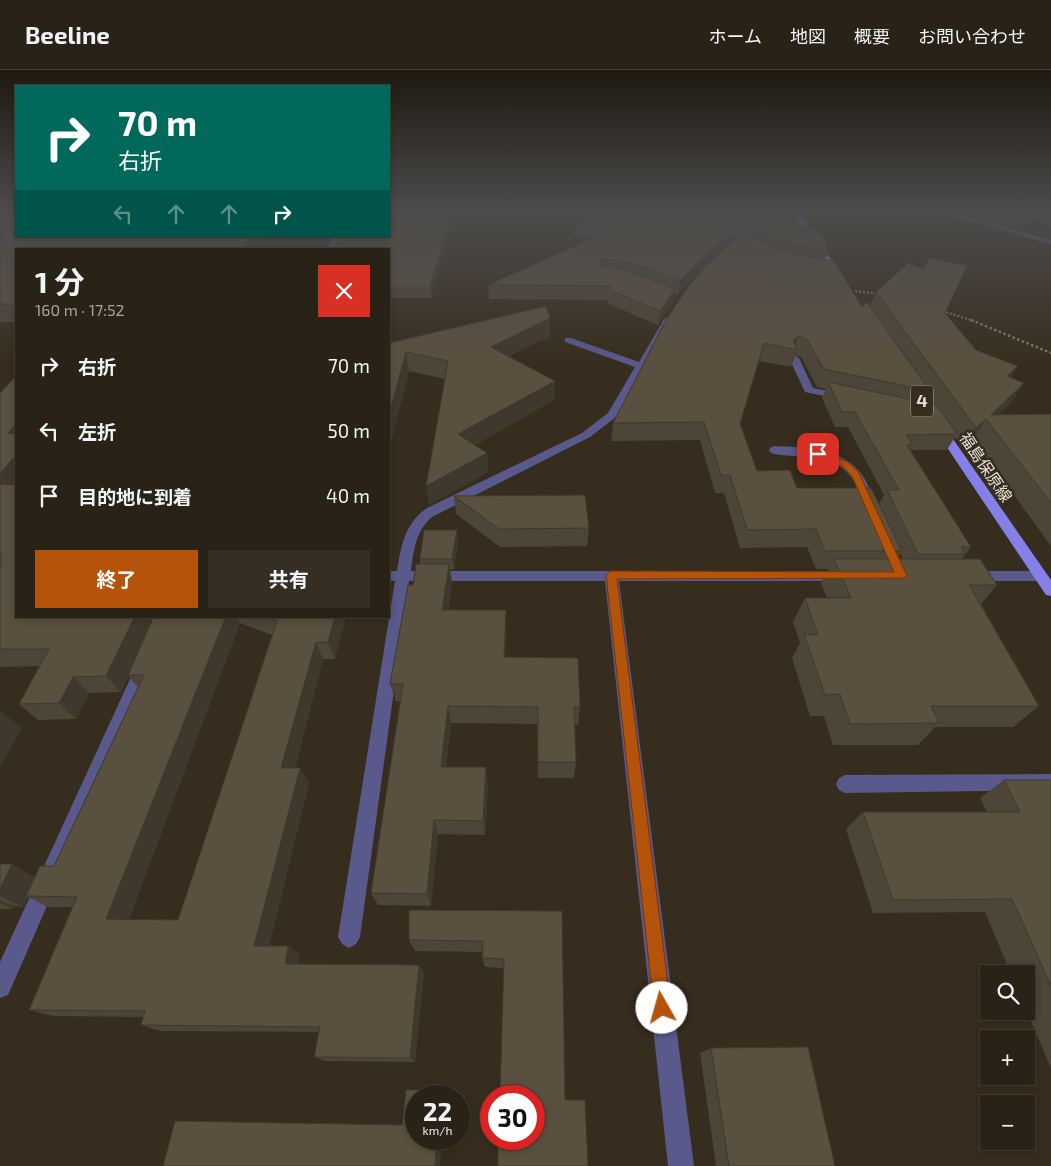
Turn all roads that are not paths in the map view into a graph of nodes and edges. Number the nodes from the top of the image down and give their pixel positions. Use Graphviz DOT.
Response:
graph roads {
  1 [pos="825,262"];
  2 [pos="847,290"];
  3 [pos="675,308"];
  4 [pos="568,340"];
  5 [pos="794,358"];
  6 [pos="641,366"];
  7 [pos="856,400"];
  8 [pos="933,417"];
  9 [pos="775,450"];
  10 [pos="877,521"];
  11 [pos="611,575"];
  12 [pos="390,576"];
  13 [pos="404,576"];
  14 [pos="863,576"];
  15 [pos="961,576"];
  16 [pos="1040,576"];
  17 [pos="1051,591"];
  18 [pos="150,652"];
  19 [pos="1051,782"];
  20 [pos="845,784"];
  21 [pos="349,937"];
  22 [pos="0,987"];
  23 [pos="681,1166"];
  1 -- 2 [label="main road"];
  3 -- 6 [label="street"];
  4 -- 6 [label="street"];
  5 -- 7 [label="street"];
  6 -- 13 [label="street"];
  8 -- 16 [label="main road, 福島保原線 / 4"];
  9 -- 10 [label="street"];
  11 -- 13 [label="street"];
  11 -- 14 [label="street"];
  11 -- 23 [label="street"];
  12 -- 13 [label="street"];
  13 -- 21 [label="street"];
  15 -- 16 [label="street"];
  16 -- 17 [label="main road, 福島保原線 / 4"];
  18 -- 22 [label="street"];
  19 -- 20 [label="street"];
}
